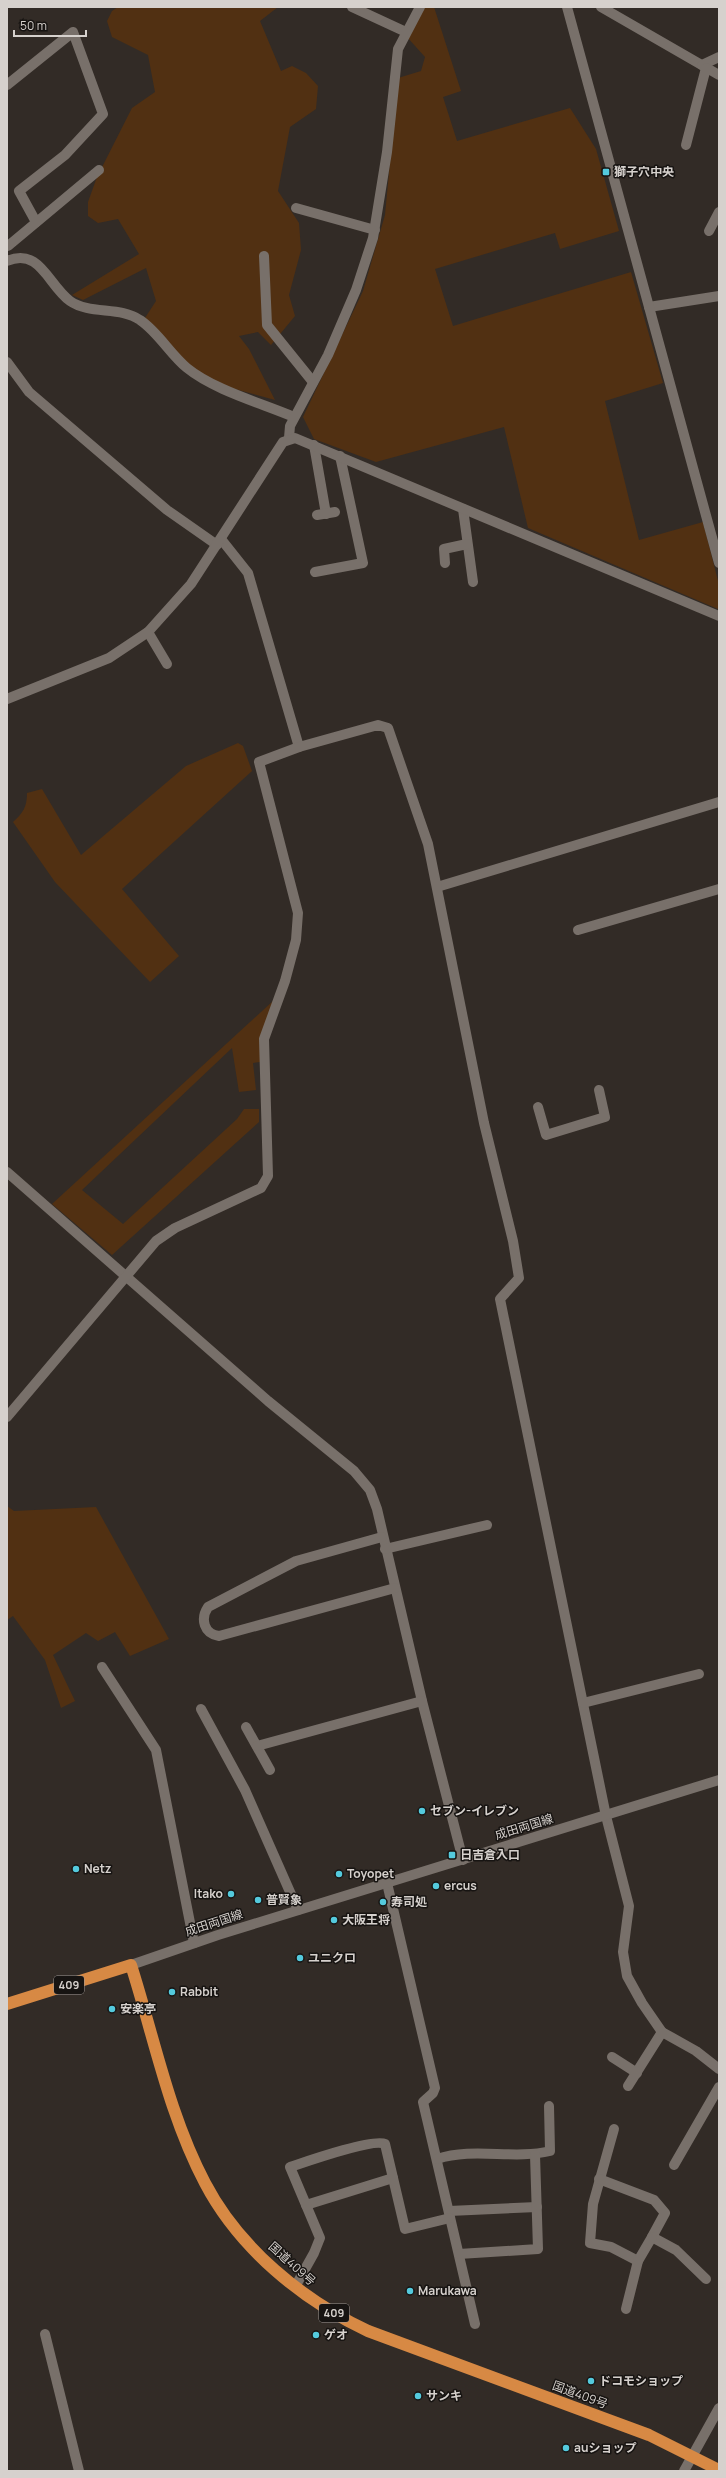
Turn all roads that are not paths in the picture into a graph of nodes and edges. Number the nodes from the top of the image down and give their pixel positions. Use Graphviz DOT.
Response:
graph roads {
  1 [pos="352,7"];
  2 [pos="420,7"];
  3 [pos="567,7"];
  4 [pos="600,7"];
  5 [pos="406,32"];
  6 [pos="719,57"];
  7 [pos="704,67"];
  8 [pos="719,75"];
  9 [pos="7,85"];
  10 [pos="686,145"];
  11 [pos="99,170"];
  12 [pos="296,208"];
  13 [pos="719,212"];
  14 [pos="36,222"];
  15 [pos="374,230"];
  16 [pos="709,231"];
  17 [pos="7,246"];
  18 [pos="264,256"];
  19 [pos="18,257"];
  20 [pos="7,261"];
  21 [pos="719,296"];
  22 [pos="649,307"];
  23 [pos="7,362"];
  24 [pos="313,382"];
  25 [pos="294,417"];
  26 [pos="289,438"];
  27 [pos="314,445"];
  28 [pos="340,456"];
  29 [pos="463,509"];
  30 [pos="326,514"];
  31 [pos="219,542"];
  32 [pos="467,544"];
  33 [pos="445,563"];
  34 [pos="719,563"];
  35 [pos="315,572"];
  36 [pos="473,582"];
  37 [pos="719,616"];
  38 [pos="148,632"];
  39 [pos="167,664"];
  40 [pos="7,699"];
  41 [pos="298,746"];
  42 [pos="719,802"];
  43 [pos="436,887"];
  44 [pos="719,889"];
  45 [pos="578,930"];
  46 [pos="599,1090"];
  47 [pos="538,1107"];
  48 [pos="7,1172"];
  49 [pos="126,1276"];
  50 [pos="7,1417"];
  51 [pos="487,1525"];
  52 [pos="382,1537"];
  53 [pos="385,1549"];
  54 [pos="395,1588"];
  55 [pos="102,1667"];
  56 [pos="699,1674"];
  57 [pos="422,1701"];
  58 [pos="583,1703"];
  59 [pos="201,1710"];
  60 [pos="246,1727"];
  61 [pos="257,1746"];
  62 [pos="270,1770"];
  63 [pos="719,1780"];
  64 [pos="606,1816"];
  65 [pos="463,1860"];
  66 [pos="387,1883"];
  67 [pos="298,1910"];
  68 [pos="194,1943"];
  69 [pos="131,1965"];
  70 [pos="7,2004"];
  71 [pos="662,2032"];
  72 [pos="612,2057"];
  73 [pos="718,2066"];
  74 [pos="637,2073"];
  75 [pos="628,2086"];
  76 [pos="719,2087"];
  77 [pos="549,2106"];
  78 [pos="614,2129"];
  79 [pos="535,2154"];
  80 [pos="437,2158"];
  81 [pos="674,2165"];
  82 [pos="393,2178"];
  83 [pos="599,2180"];
  84 [pos="306,2205"];
  85 [pos="537,2207"];
  86 [pos="450,2214"];
  87 [pos="652,2237"];
  88 [pos="459,2254"];
  89 [pos="638,2260"];
  90 [pos="706,2279"];
  91 [pos="295,2287"];
  92 [pos="626,2309"];
  93 [pos="475,2324"];
  94 [pos="45,2334"];
  95 [pos="719,2408"];
  96 [pos="692,2456"];
  97 [pos="719,2470"];
  98 [pos="79,2471"];
  99 [pos="684,2471"];
  1 -- 5 [label="street"];
  2 -- 5 [label="street"];
  3 -- 22 [label="street"];
  4 -- 7 [label="street"];
  5 -- 15 [label="street"];
  6 -- 7 [label="street"];
  7 -- 8 [label="street"];
  7 -- 10 [label="street"];
  9 -- 14 [label="street"];
  11 -- 14 [label="street"];
  12 -- 15 [label="street"];
  13 -- 16 [label="street"];
  14 -- 17 [label="street"];
  15 -- 24 [label="street"];
  17 -- 19 [label="street"];
  18 -- 24 [label="street"];
  19 -- 20 [label="street"];
  19 -- 25 [label="street"];
  21 -- 22 [label="street"];
  22 -- 34 [label="street"];
  23 -- 31 [label="street"];
  24 -- 25 [label="street"];
  25 -- 26 [label="street"];
  26 -- 27 [label="street"];
  26 -- 31 [label="street"];
  27 -- 28 [label="street"];
  27 -- 30 [label="street"];
  28 -- 29 [label="street"];
  28 -- 35 [label="street"];
  29 -- 32 [label="street"];
  29 -- 37 [label="street"];
  31 -- 38 [label="street"];
  31 -- 41 [label="street"];
  32 -- 33 [label="street"];
  32 -- 36 [label="street"];
  38 -- 39 [label="street"];
  38 -- 40 [label="street"];
  41 -- 43 [label="street"];
  41 -- 49 [label="street"];
  42 -- 43 [label="street"];
  43 -- 58 [label="street"];
  44 -- 45 [label="street"];
  46 -- 47 [label="street"];
  48 -- 49 [label="street"];
  49 -- 50 [label="street"];
  49 -- 52 [label="street"];
  51 -- 53 [label="street"];
  52 -- 53 [label="street"];
  52 -- 54 [label="street"];
  53 -- 54 [label="street"];
  54 -- 57 [label="street"];
  55 -- 68 [label="street"];
  56 -- 58 [label="street"];
  57 -- 61 [label="street"];
  57 -- 65 [label="street"];
  58 -- 64 [label="street"];
  59 -- 67 [label="street"];
  60 -- 61 [label="street"];
  61 -- 62 [label="street"];
  63 -- 64 [label="street, 成田両国線"];
  64 -- 65 [label="street, 成田両国線"];
  64 -- 71 [label="street"];
  65 -- 66 [label="street, 成田両国線"];
  66 -- 67 [label="street, 成田両国線"];
  66 -- 80 [label="street"];
  67 -- 68 [label="street, 成田両国線"];
  68 -- 69 [label="street, 成田両国線"];
  69 -- 70 [label="highway, 409"];
  69 -- 91 [label="highway, 国道409号 / 409"];
  71 -- 73 [label="street"];
  71 -- 74 [label="street"];
  72 -- 74 [label="street"];
  74 -- 75 [label="street"];
  76 -- 81 [label="street"];
  77 -- 79 [label="street"];
  78 -- 83 [label="street"];
  79 -- 80 [label="street"];
  79 -- 85 [label="street"];
  80 -- 86 [label="street"];
  82 -- 84 [label="street"];
  82 -- 84 [label="street"];
  82 -- 86 [label="street"];
  83 -- 87 [label="street"];
  83 -- 89 [label="street"];
  84 -- 91 [label="street"];
  85 -- 86 [label="street"];
  85 -- 88 [label="street"];
  86 -- 88 [label="street"];
  87 -- 89 [label="street"];
  87 -- 90 [label="street"];
  88 -- 93 [label="street"];
  89 -- 92 [label="street"];
  91 -- 96 [label="highway, 国道409号 / 409"];
  94 -- 98 [label="street"];
  95 -- 96 [label="street"];
  96 -- 97 [label="highway, 国道409号 / 409"];
  96 -- 99 [label="street"];
}
